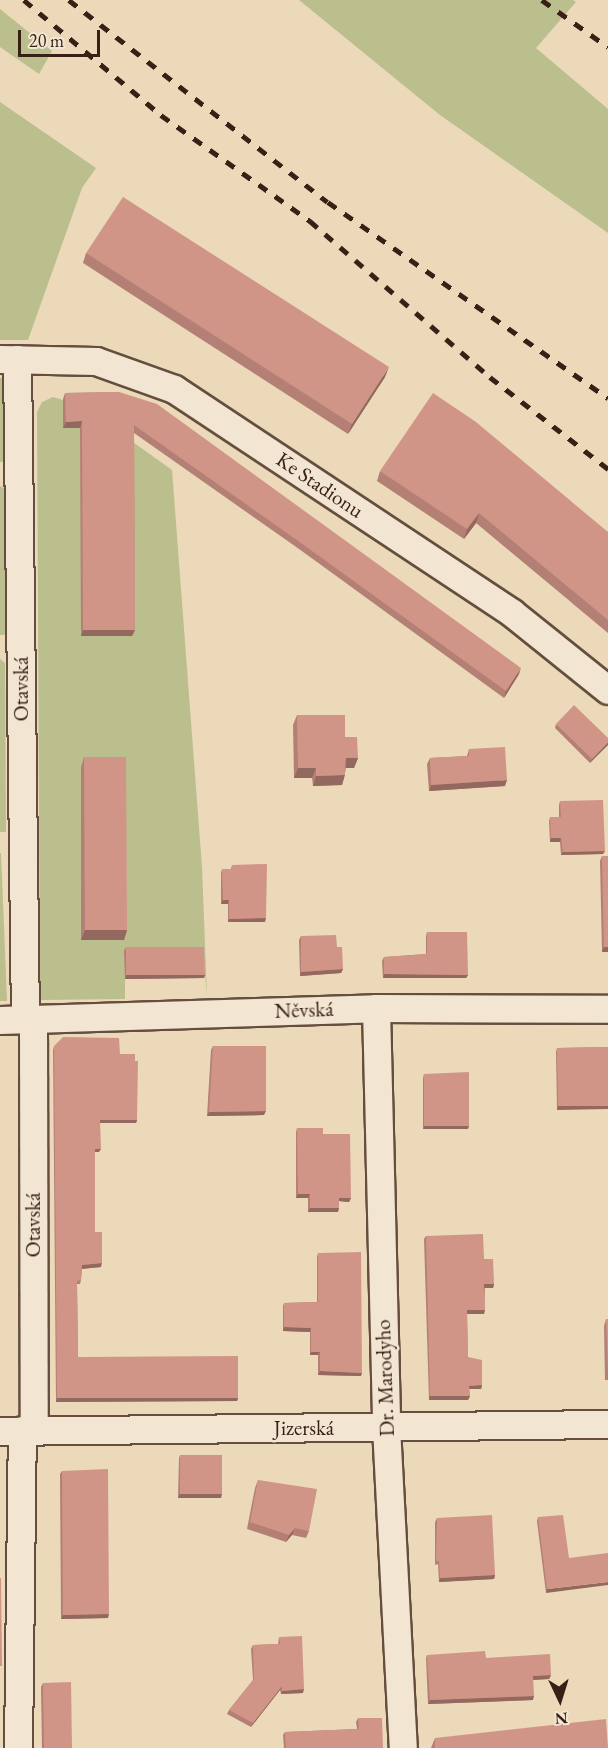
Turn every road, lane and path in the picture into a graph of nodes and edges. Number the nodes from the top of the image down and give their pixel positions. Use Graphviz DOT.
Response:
graph roads {
  1 [pos="9,359"];
  2 [pos="10,472"];
  3 [pos="10,646"];
  4 [pos="608,690"];
  5 [pos="10,841"];
  6 [pos="376,1008"];
  7 [pos="608,1009"];
  8 [pos="19,1020"];
  9 [pos="608,1424"];
  10 [pos="386,1427"];
  11 [pos="19,1431"];
  12 [pos="18,1748"];
  13 [pos="403,1748"];
  1 -- 2 [label="street, Otavská"];
  1 -- 4 [label="street, Ke Stadionu"];
  2 -- 3 [label="street, Otavská"];
  3 -- 5 [label="street, Otavská"];
  5 -- 8 [label="street, Otavská"];
  6 -- 7 [label="street, Něvská"];
  6 -- 8 [label="street, Něvská"];
  6 -- 10 [label="street, Dr. Marodyho"];
  8 -- 11 [label="street, Otavská"];
  9 -- 10 [label="street, Jizerská"];
  10 -- 11 [label="street, Jizerská"];
  10 -- 13 [label="street, Dr. Marodyho"];
  11 -- 12 [label="street, Otavská"];
}
